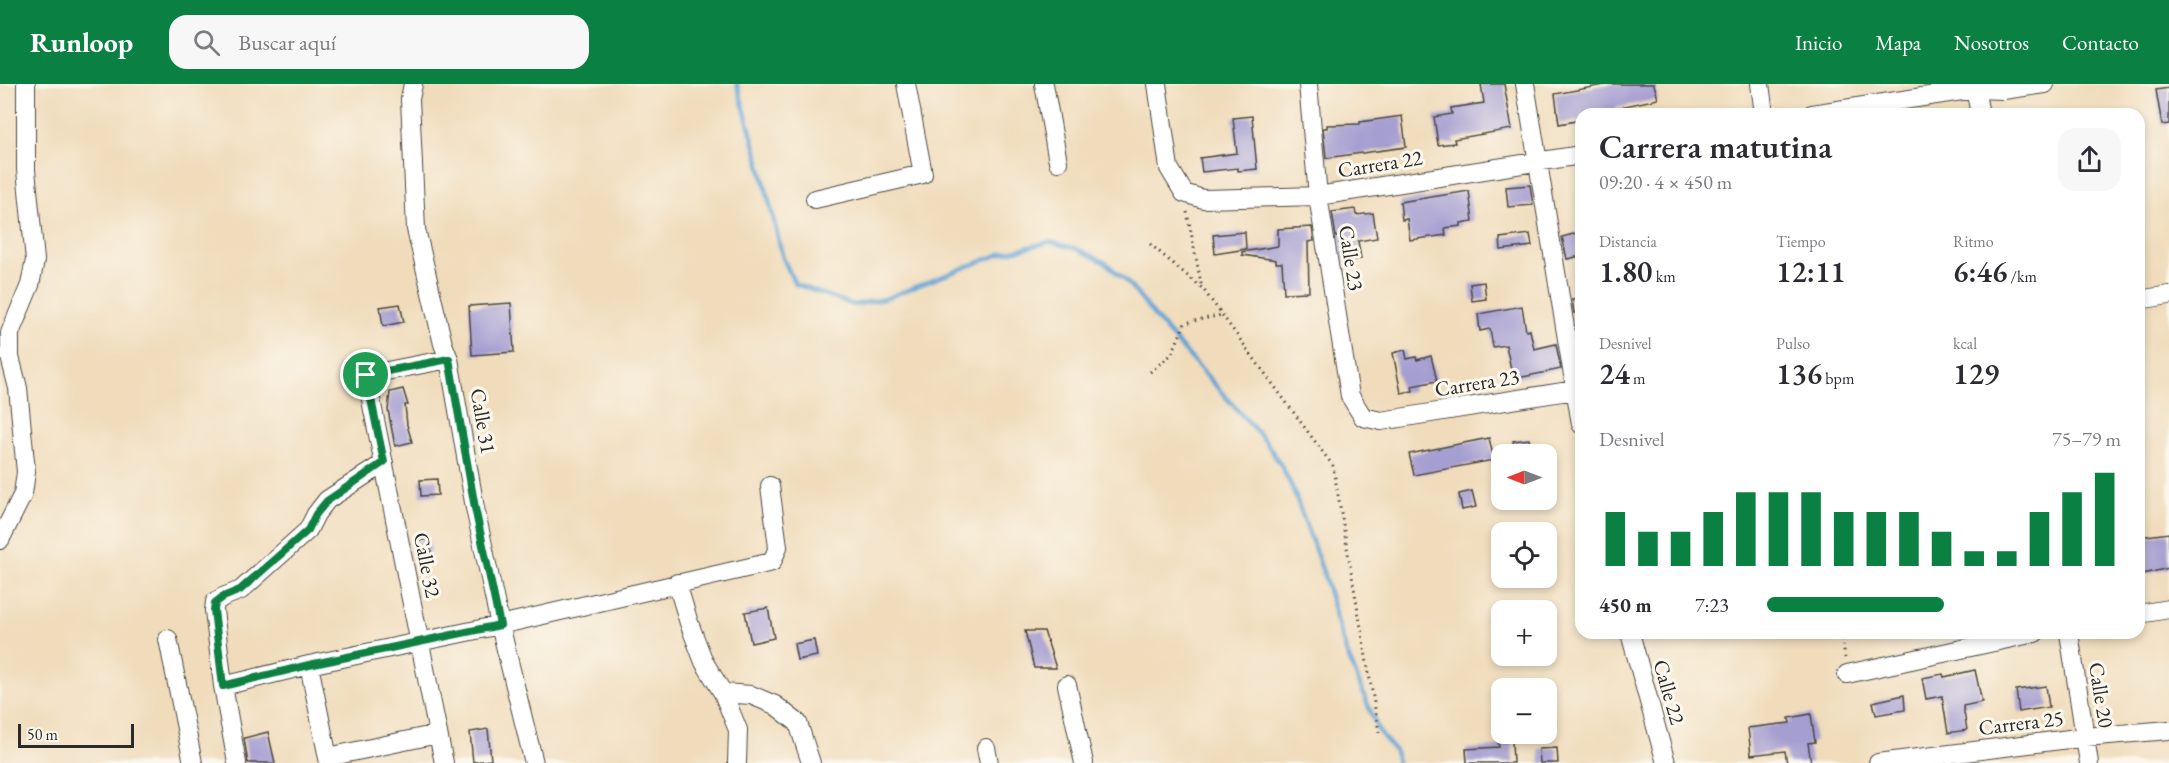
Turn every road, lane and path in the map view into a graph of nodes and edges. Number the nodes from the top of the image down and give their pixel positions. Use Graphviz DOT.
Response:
graph roads {
  1 [pos="26,84"];
  2 [pos="413,84"];
  3 [pos="906,84"];
  4 [pos="1044,84"];
  5 [pos="1158,84"];
  6 [pos="1308,84"];
  7 [pos="1525,84"];
  8 [pos="1760,84"];
  9 [pos="2045,84"];
  10 [pos="1977,86"];
  11 [pos="1763,108"];
  12 [pos="1847,108"];
  13 [pos="1979,108"];
  14 [pos="1575,156"];
  15 [pos="1058,162"];
  16 [pos="1538,163"];
  17 [pos="1184,194"];
  18 [pos="1318,196"];
  19 [pos="815,198"];
  20 [pos="1150,244"];
  21 [pos="1203,289"];
  22 [pos="2169,295"];
  23 [pos="2145,299"];
  24 [pos="1222,315"];
  25 [pos="5,332"];
  26 [pos="449,359"];
  27 [pos="1150,372"];
  28 [pos="1575,373"];
  29 [pos="1575,390"];
  30 [pos="1381,421"];
  31 [pos="384,462"];
  32 [pos="770,486"];
  33 [pos="0,540"];
  34 [pos="677,583"];
  35 [pos="2169,609"];
  36 [pos="2145,613"];
  37 [pos="500,625"];
  38 [pos="168,639"];
  39 [pos="1632,639"];
  40 [pos="1842,639"];
  41 [pos="2007,639"];
  42 [pos="2070,639"];
  43 [pos="420,642"];
  44 [pos="309,665"];
  45 [pos="1847,674"];
  46 [pos="1067,685"];
  47 [pos="223,686"];
  48 [pos="723,693"];
  49 [pos="2169,730"];
  50 [pos="1378,732"];
  51 [pos="438,734"];
  52 [pos="2085,737"];
  53 [pos="328,760"];
  54 [pos="193,763"];
  55 [pos="237,763"];
  56 [pos="444,763"];
  57 [pos="534,763"];
  58 [pos="737,763"];
  59 [pos="811,763"];
  60 [pos="1084,763"];
  61 [pos="1666,763"];
  62 [pos="1878,763"];
  63 [pos="2089,763"];
  1 -- 25 [label="street"];
  2 -- 26 [label="street, Calle 31"];
  3 -- 19 [label="street"];
  4 -- 15 [label="street"];
  5 -- 17 [label="street"];
  6 -- 18 [label="street, Calle 23"];
  7 -- 16 [label="street"];
  8 -- 11 [label="street"];
  9 -- 10 [label="street"];
  10 -- 12 [label="street"];
  10 -- 13 [label="street"];
  14 -- 16 [label="street, Carrera 22"];
  16 -- 18 [label="street, Carrera 22"];
  16 -- 28 [label="street"];
  17 -- 18 [label="street, Carrera 22"];
  17 -- 21 [label="path"];
  18 -- 30 [label="street, Calle 23"];
  20 -- 21 [label="path"];
  21 -- 24 [label="path"];
  22 -- 23 [label="street"];
  24 -- 27 [label="path"];
  24 -- 50 [label="path"];
  25 -- 33 [label="street"];
  26 -- 31 [label="street, Calle 32"];
  26 -- 37 [label="street, Calle 31"];
  29 -- 30 [label="street, Carrera 23"];
  31 -- 43 [label="street, Calle 32"];
  31 -- 47 [label="street"];
  32 -- 34 [label="street"];
  34 -- 37 [label="street"];
  34 -- 48 [label="street"];
  35 -- 36 [label="street"];
  37 -- 43 [label="street"];
  37 -- 57 [label="street, Calle 31"];
  38 -- 54 [label="street"];
  39 -- 61 [label="street, Calle 22"];
  40 -- 45 [label="path"];
  41 -- 45 [label="street"];
  42 -- 52 [label="street, Calle 20"];
  43 -- 44 [label="street"];
  43 -- 51 [label="street, Calle 32"];
  44 -- 47 [label="street"];
  44 -- 53 [label="street"];
  46 -- 60 [label="street"];
  47 -- 55 [label="street"];
  48 -- 58 [label="street"];
  48 -- 59 [label="street"];
  49 -- 52 [label="street, Carrera 25"];
  51 -- 53 [label="street"];
  51 -- 56 [label="street, Calle 32"];
  52 -- 62 [label="street, Carrera 25"];
  52 -- 63 [label="street, Calle 20"];
}
